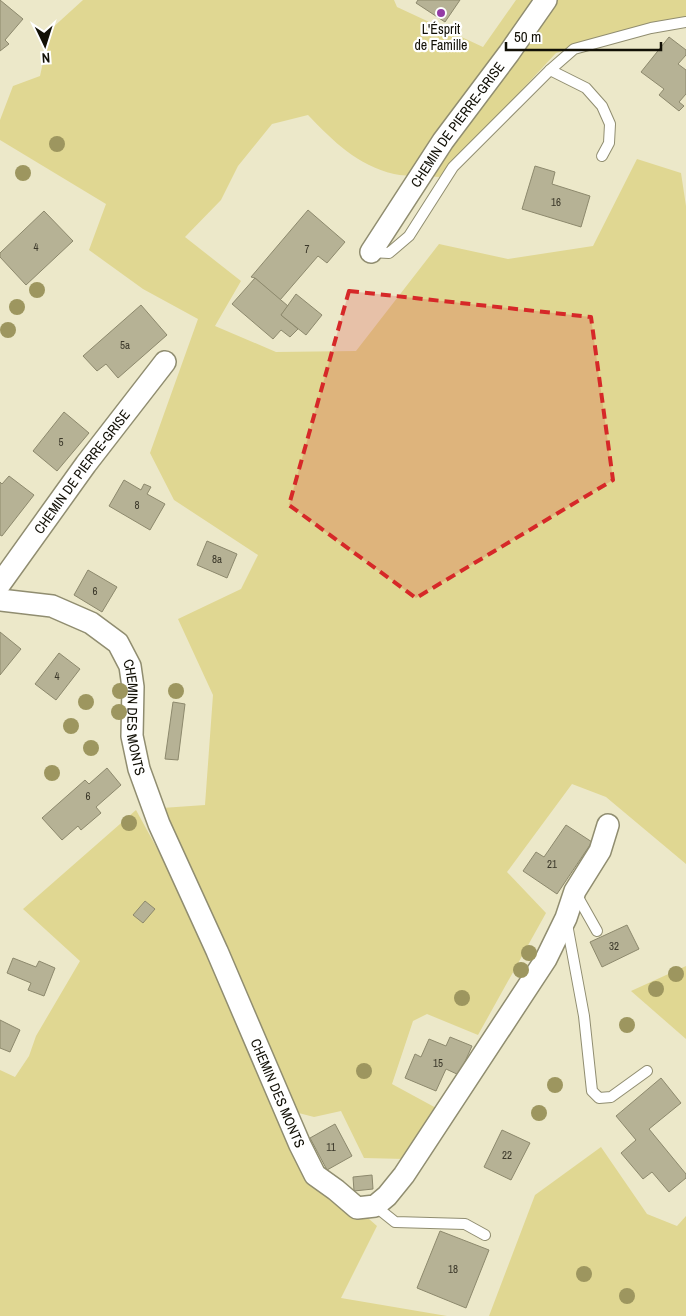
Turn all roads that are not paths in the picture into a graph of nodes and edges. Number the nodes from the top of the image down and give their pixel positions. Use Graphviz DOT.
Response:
graph roads {
  1 [pos="546,0"];
  2 [pos="686,22"];
  3 [pos="550,70"];
  4 [pos="602,156"];
  5 [pos="371,252"];
  6 [pos="164,362"];
  7 [pos="0,584"];
  8 [pos="0,600"];
  9 [pos="608,825"];
  10 [pos="575,891"];
  11 [pos="566,918"];
  12 [pos="598,931"];
  13 [pos="647,1071"];
  14 [pos="375,1206"];
  15 [pos="485,1235"];
  1 -- 5 [label="street, CHEMIN DE PIERRE-GRISE"];
  2 -- 3 [label="lane"];
  3 -- 4 [label="lane"];
  3 -- 5 [label="lane"];
  6 -- 7 [label="street, CHEMIN DE PIERRE-GRISE"];
  8 -- 14 [label="street, CHEMIN DES MONTS"];
  9 -- 10 [label="street"];
  10 -- 11 [label="street"];
  10 -- 12 [label="lane"];
  11 -- 13 [label="lane"];
  11 -- 14 [label="street"];
  14 -- 15 [label="lane"];
}
